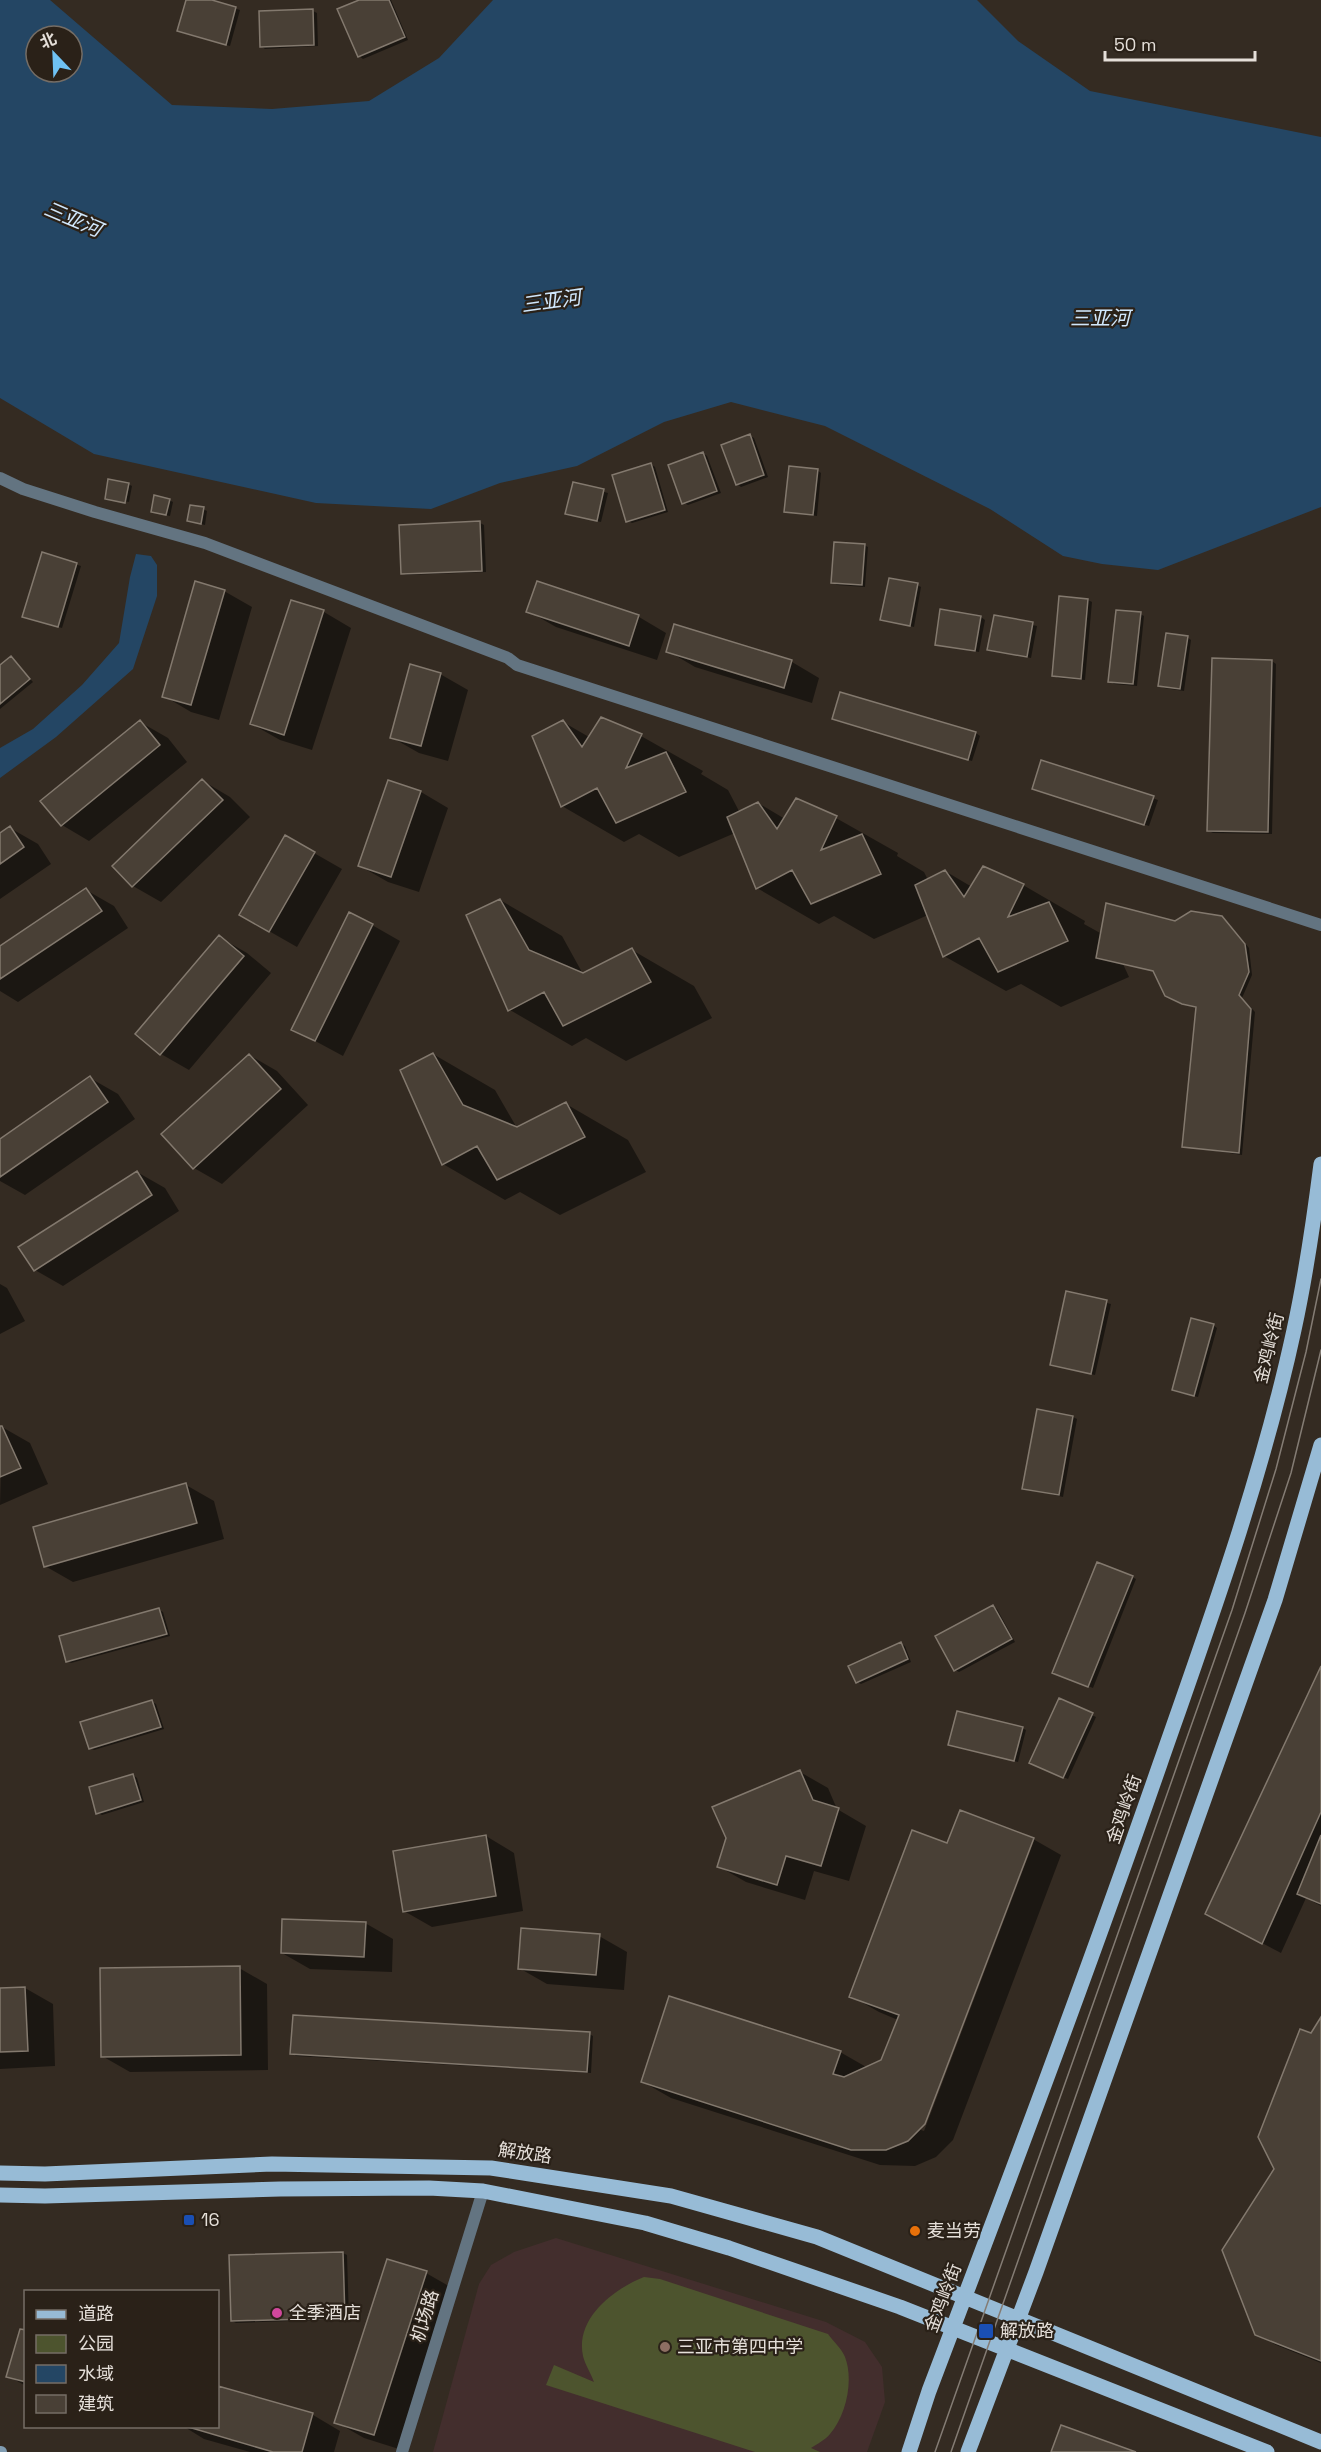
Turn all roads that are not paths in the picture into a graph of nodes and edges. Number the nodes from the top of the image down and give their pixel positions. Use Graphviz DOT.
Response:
graph roads {
  1 [pos="0,478"];
  2 [pos="1321,925"];
  3 [pos="1321,1164"];
  4 [pos="1321,1445"];
  5 [pos="0,2173"];
  6 [pos="483,2191"];
  7 [pos="0,2195"];
  8 [pos="965,2296"];
  9 [pos="1018,2320"];
  10 [pos="953,2327"];
  11 [pos="1007,2349"];
  12 [pos="1321,2442"];
  13 [pos="402,2452"];
  14 [pos="909,2452"];
  15 [pos="968,2452"];
  16 [pos="1267,2452"];
  1 -- 2 [label="street"];
  3 -- 8 [label="main road, 金鸡岭街"];
  4 -- 9 [label="main road"];
  5 -- 8 [label="main road, 解放路"];
  6 -- 7 [label="main road"];
  6 -- 10 [label="main road"];
  6 -- 13 [label="street, 机场路"];
  8 -- 9 [label="main road, 解放路"];
  8 -- 10 [label="main road, 金鸡岭街"];
  9 -- 11 [label="main road"];
  9 -- 12 [label="main road, 解放路"];
  10 -- 11 [label="main road"];
  10 -- 14 [label="main road, 金鸡岭街"];
  11 -- 15 [label="main road"];
  11 -- 16 [label="main road"];
}
